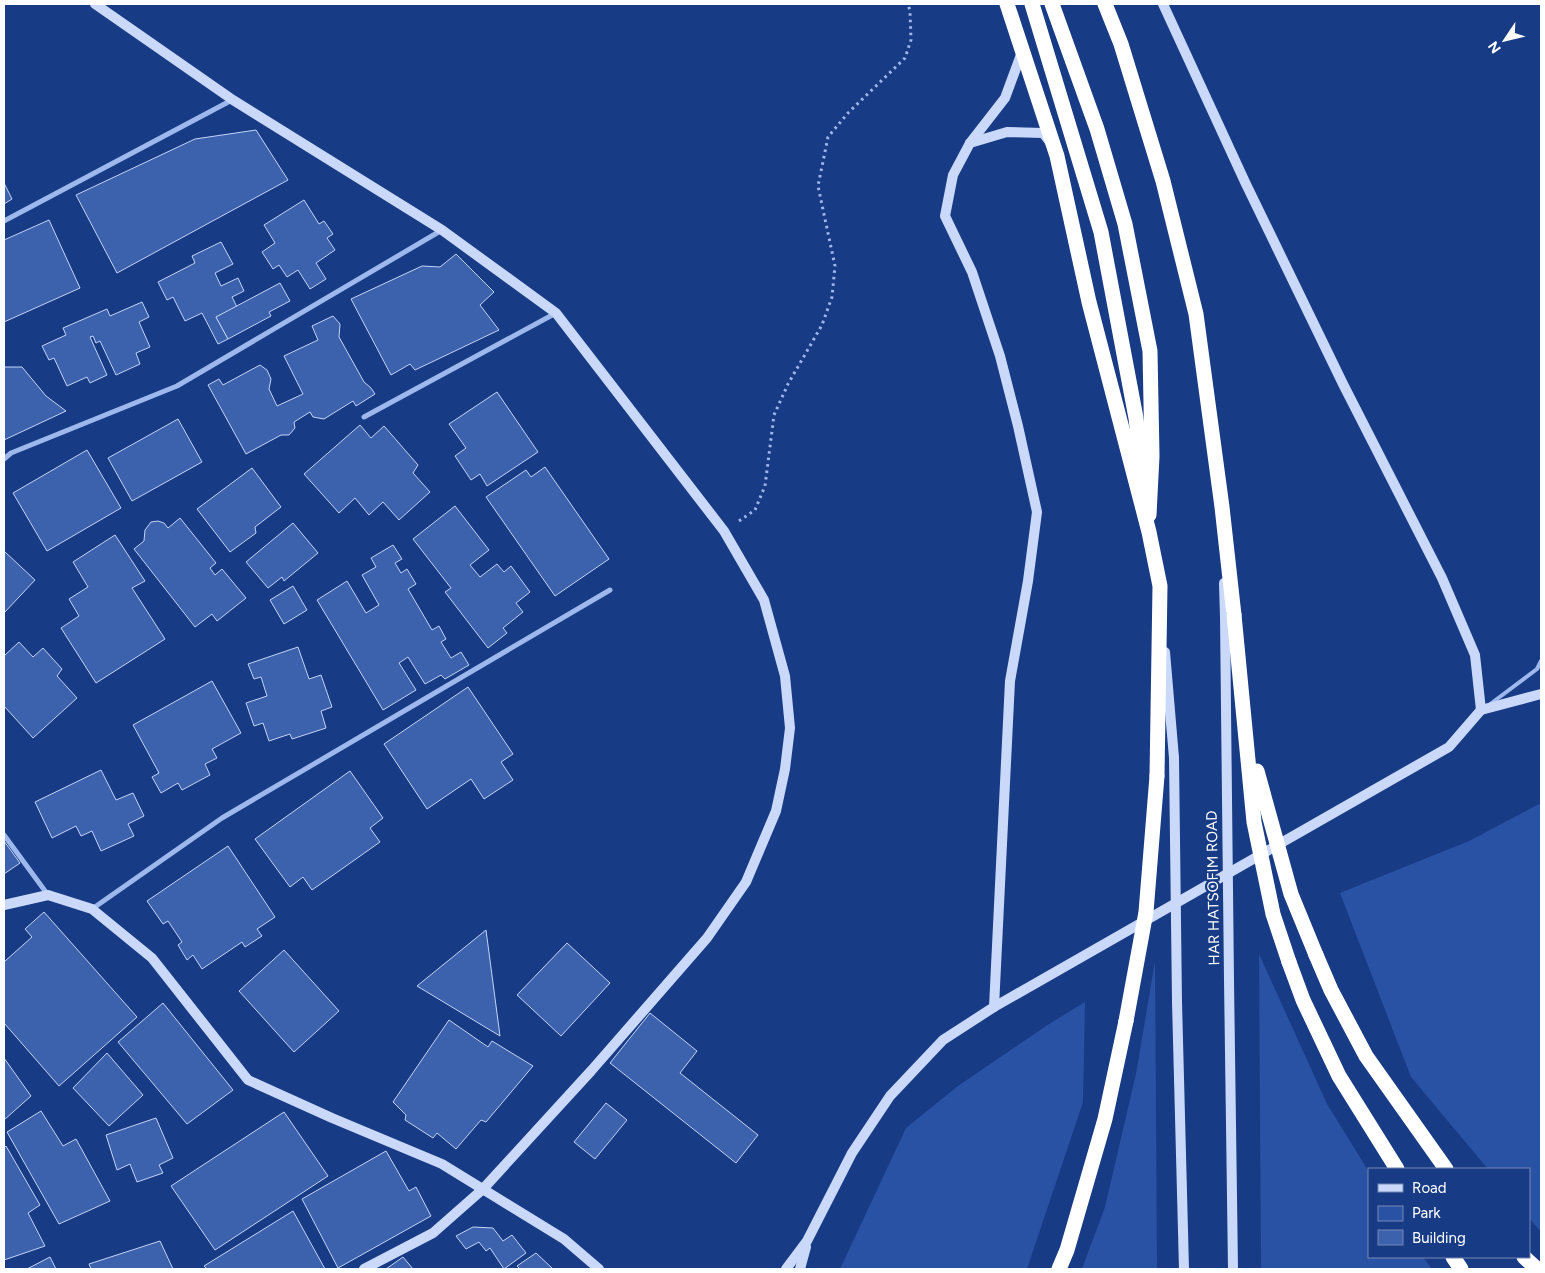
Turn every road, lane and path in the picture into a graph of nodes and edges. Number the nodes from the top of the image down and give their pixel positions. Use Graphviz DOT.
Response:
graph roads {
  1 [pos="95,4"];
  2 [pos="908,4"];
  3 [pos="1006,4"];
  4 [pos="1032,4"];
  5 [pos="1052,4"];
  6 [pos="1105,4"];
  7 [pos="1163,4"];
  8 [pos="1022,52"];
  9 [pos="232,100"];
  10 [pos="970,143"];
  11 [pos="1054,147"];
  12 [pos="4,221"];
  13 [pos="442,230"];
  14 [pos="556,313"];
  15 [pos="364,417"];
  16 [pos="4,459"];
  17 [pos="724,531"];
  18 [pos="1149,532"];
  19 [pos="1160,586"];
  20 [pos="610,590"];
  21 [pos="1229,616"];
  22 [pos="1541,661"];
  23 [pos="1541,694"];
  24 [pos="1481,710"];
  25 [pos="1244,718"];
  26 [pos="4,835"];
  27 [pos="48,895"];
  28 [pos="4,905"];
  29 [pos="92,909"];
  30 [pos="994,1006"];
  31 [pos="1396,1168"];
  32 [pos="1445,1168"];
  33 [pos="483,1189"];
  34 [pos="807,1241"];
  35 [pos="1454,1258"];
  36 [pos="1525,1258"];
  37 [pos="364,1269"];
  38 [pos="599,1269"];
  39 [pos="786,1269"];
  40 [pos="800,1269"];
  41 [pos="1060,1269"];
  42 [pos="1184,1269"];
  43 [pos="1233,1269"];
  44 [pos="1461,1269"];
  45 [pos="1538,1269"];
  1 -- 9 [label="street"];
  2 -- 17 [label="path"];
  3 -- 8 [label="highway"];
  4 -- 18 [label="highway"];
  5 -- 18 [label="highway"];
  6 -- 21 [label="highway"];
  7 -- 24 [label="street"];
  8 -- 10 [label="street"];
  8 -- 11 [label="highway"];
  9 -- 12 [label="street"];
  9 -- 13 [label="street"];
  10 -- 11 [label="street"];
  10 -- 30 [label="street"];
  11 -- 18 [label="highway"];
  13 -- 14 [label="street"];
  13 -- 16 [label="street"];
  14 -- 15 [label="street"];
  14 -- 17 [label="street"];
  17 -- 33 [label="street"];
  18 -- 19 [label="highway"];
  19 -- 41 [label="highway, bridge"];
  19 -- 42 [label="street, bridge"];
  20 -- 29 [label="street"];
  21 -- 25 [label="highway, bridge"];
  21 -- 43 [label="street, HAR HATSOFIM ROAD, bridge"];
  22 -- 24 [label="lane"];
  23 -- 24 [label="street"];
  24 -- 30 [label="street"];
  25 -- 31 [label="highway, bridge"];
  25 -- 32 [label="highway, bridge"];
  26 -- 27 [label="street"];
  27 -- 28 [label="street"];
  27 -- 29 [label="street"];
  29 -- 33 [label="street"];
  30 -- 34 [label="street"];
  33 -- 37 [label="street"];
  33 -- 38 [label="street"];
  34 -- 39 [label="street"];
  34 -- 40 [label="street"];
  35 -- 44 [label="highway"];
  36 -- 45 [label="highway"];
}
